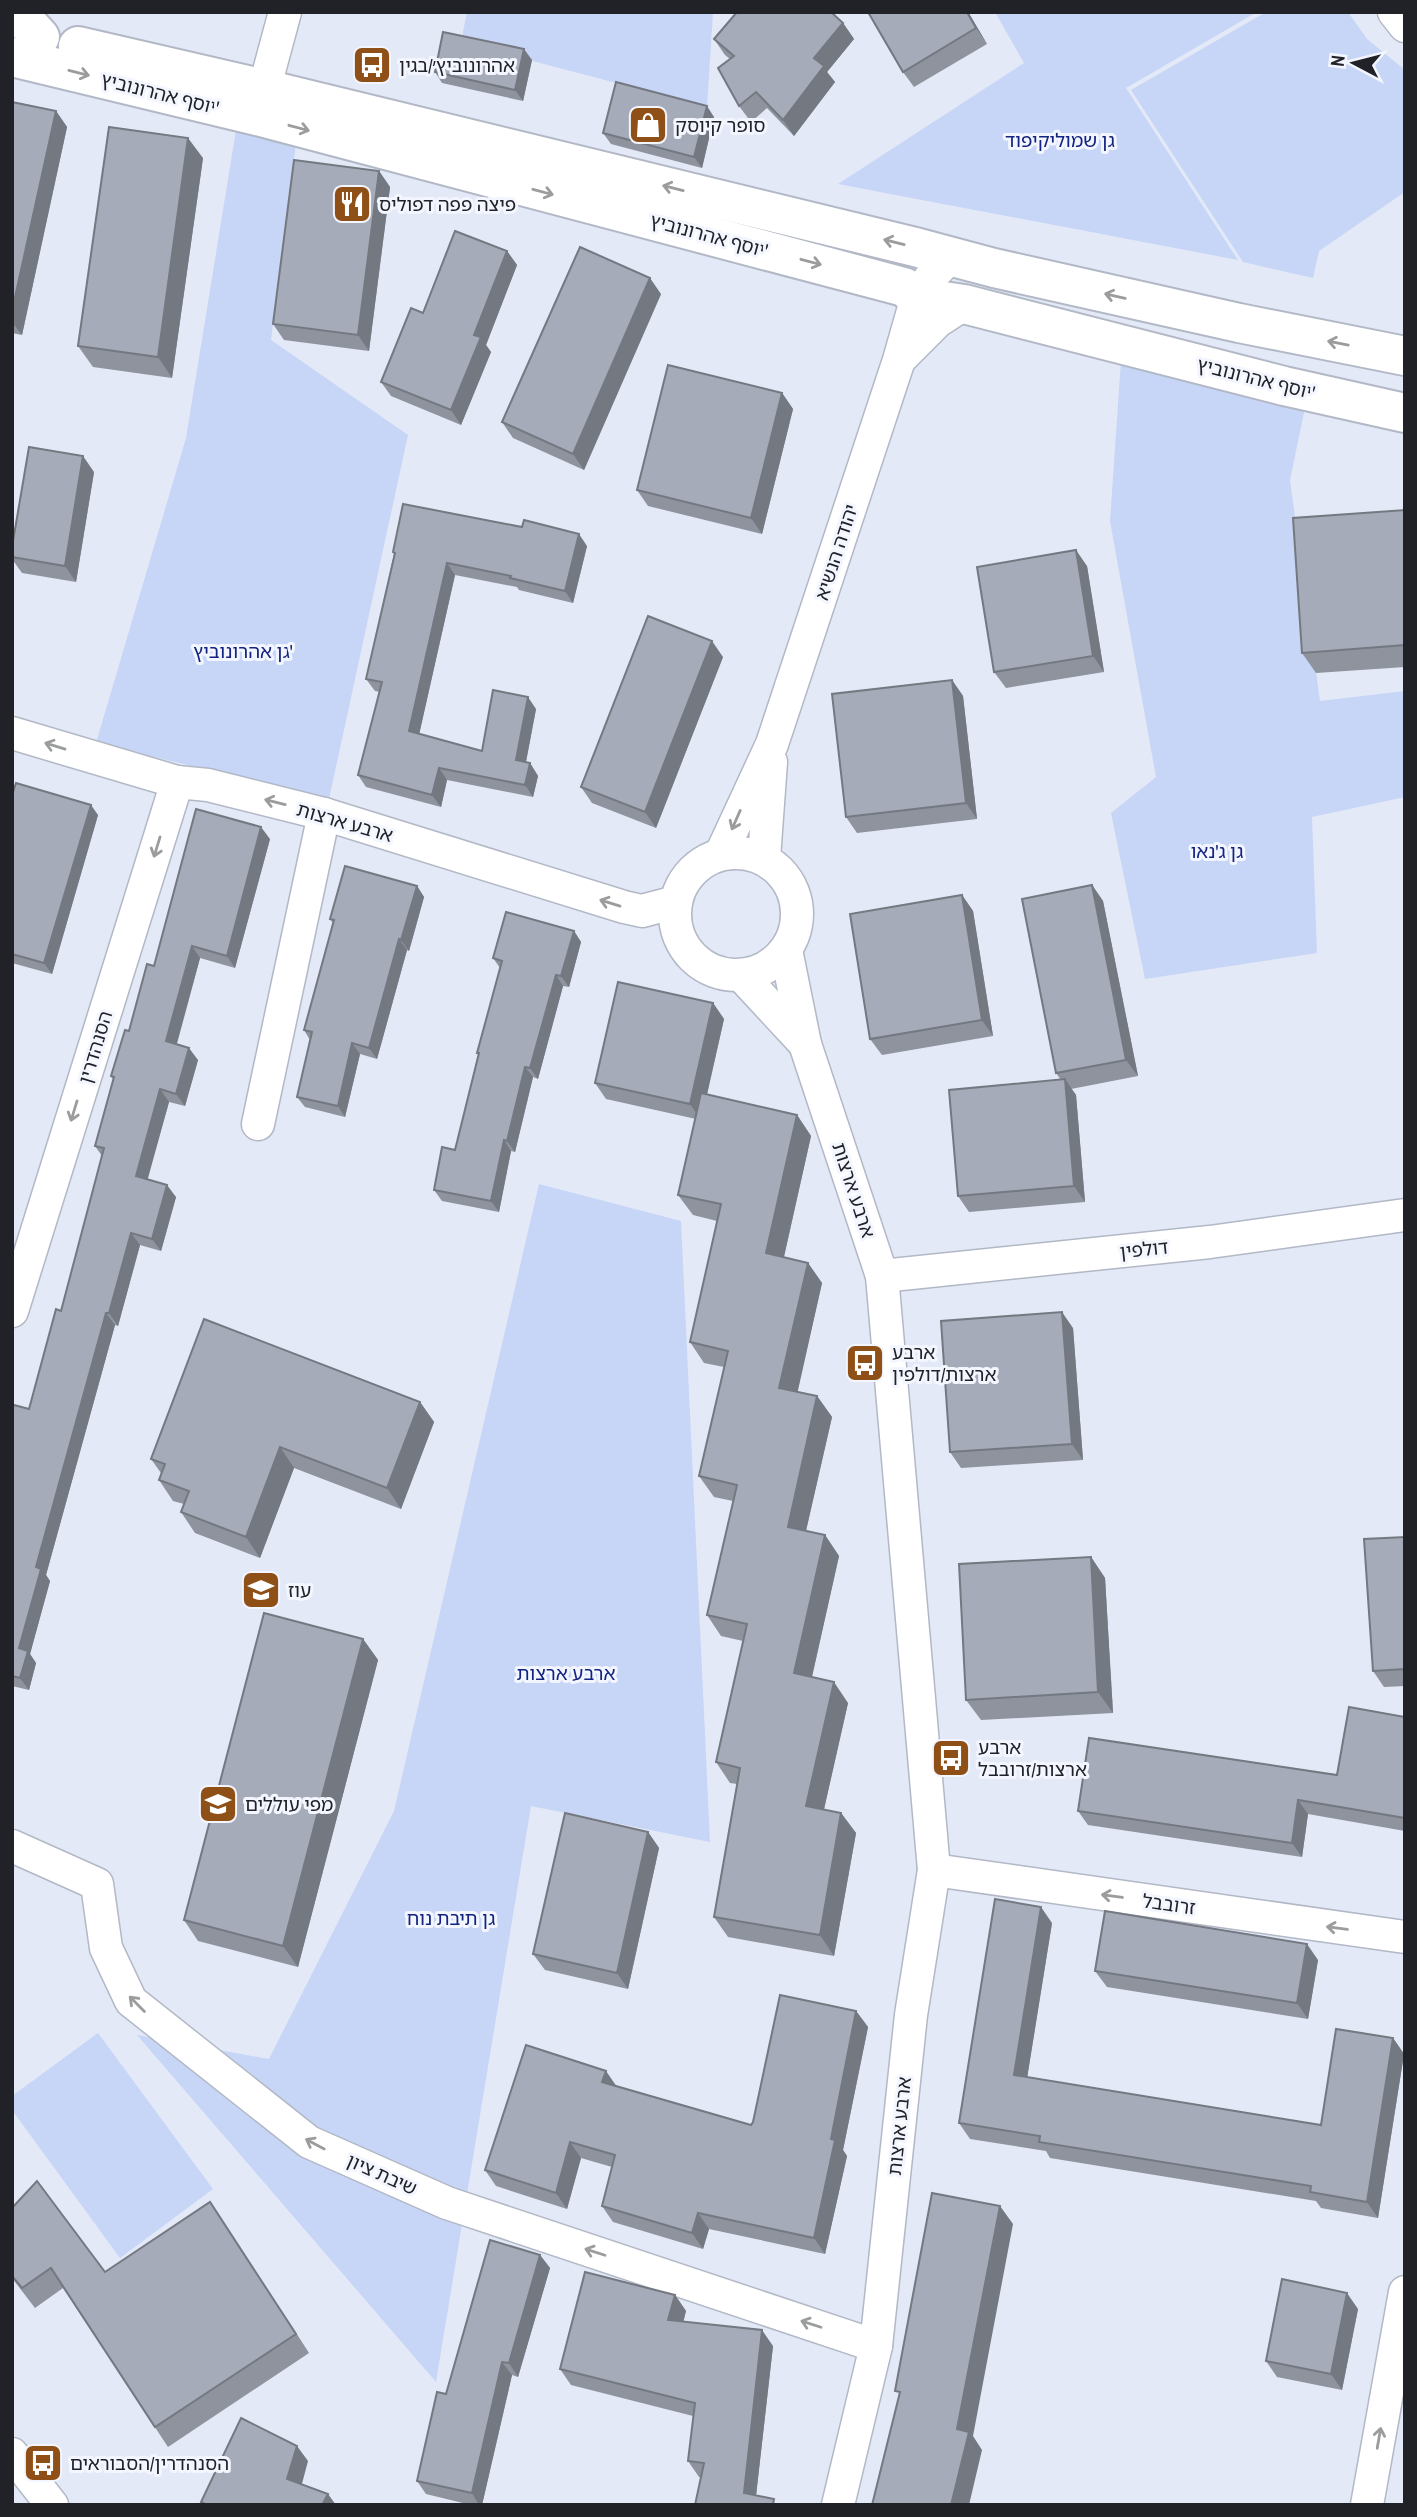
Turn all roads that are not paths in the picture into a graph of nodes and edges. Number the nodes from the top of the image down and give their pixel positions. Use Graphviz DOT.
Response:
graph roads {
  1 [pos="285,12"];
  2 [pos="1394,12"];
  3 [pos="1405,26"];
  4 [pos="20,34"];
  5 [pos="261,102"];
  6 [pos="950,257"];
  7 [pos="917,297"];
  8 [pos="964,304"];
  9 [pos="1405,356"];
  10 [pos="899,360"];
  11 [pos="1405,413"];
  12 [pos="12,733"];
  13 [pos="772,744"];
  14 [pos="177,782"];
  15 [pos="324,814"];
  16 [pos="722,853"];
  17 [pos="764,858"];
  18 [pos="676,902"];
  19 [pos="786,950"];
  20 [pos="742,976"];
  21 [pos="805,1044"];
  22 [pos="258,1124"];
  23 [pos="1405,1214"];
  24 [pos="882,1276"];
  25 [pos="12,1311"];
  26 [pos="12,1846"];
  27 [pos="934,1870"];
  28 [pos="1405,1937"];
  29 [pos="1405,2292"];
  30 [pos="876,2346"];
  31 [pos="12,2454"];
  32 [pos="52,2505"];
  33 [pos="838,2505"];
  34 [pos="1367,2505"];
  1 -- 5 [label="street"];
  2 -- 3 [label="street"];
  4 -- 5 [label="street, יוסף אהרונוביץ'"];
  6 -- 5 [label="street, יוסף אהרונוביץ', one-way"];
  5 -- 7 [label="street, יוסף אהרונוביץ', one-way"];
  6 -- 7 [label="street, יהודה הנשיא"];
  9 -- 6 [label="street, יוסף אהרונוביץ', one-way"];
  7 -- 8 [label="street, יוסף אהרונוביץ'"];
  7 -- 10 [label="street, יהודה הנשיא"];
  8 -- 10 [label="street, יהודה הנשיא"];
  8 -- 11 [label="street, יוסף אהרונוביץ'"];
  10 -- 13 [label="street, יהודה הנשיא"];
  14 -- 12 [label="street, ארבע ארצות, one-way"];
  13 -- 16 [label="street, יהודה הנשיא, one-way"];
  13 -- 17 [label="street, יהודה הנשיא"];
  15 -- 14 [label="street, ארבע ארצות, one-way"];
  14 -- 25 [label="street, הסנהדרין, one-way"];
  18 -- 15 [label="street, ארבע ארצות, one-way"];
  15 -- 22 [label="street"];
  16 -- 17 [label="street"];
  16 -- 18 [label="street"];
  17 -- 19 [label="street"];
  18 -- 20 [label="street"];
  19 -- 20 [label="street"];
  19 -- 21 [label="street, ארבע ארצות"];
  20 -- 21 [label="street, ארבע ארצות"];
  21 -- 24 [label="street, ארבע ארצות"];
  23 -- 24 [label="street, דולפין"];
  24 -- 27 [label="street, ארבע ארצות"];
  30 -- 26 [label="street, שיבת ציון, one-way"];
  28 -- 27 [label="street, זרובבל, one-way"];
  27 -- 30 [label="street, ארבע ארצות"];
  34 -- 29 [label="street, one-way"];
  30 -- 33 [label="street, ארבע ארצות"];
  31 -- 32 [label="street"];
}
